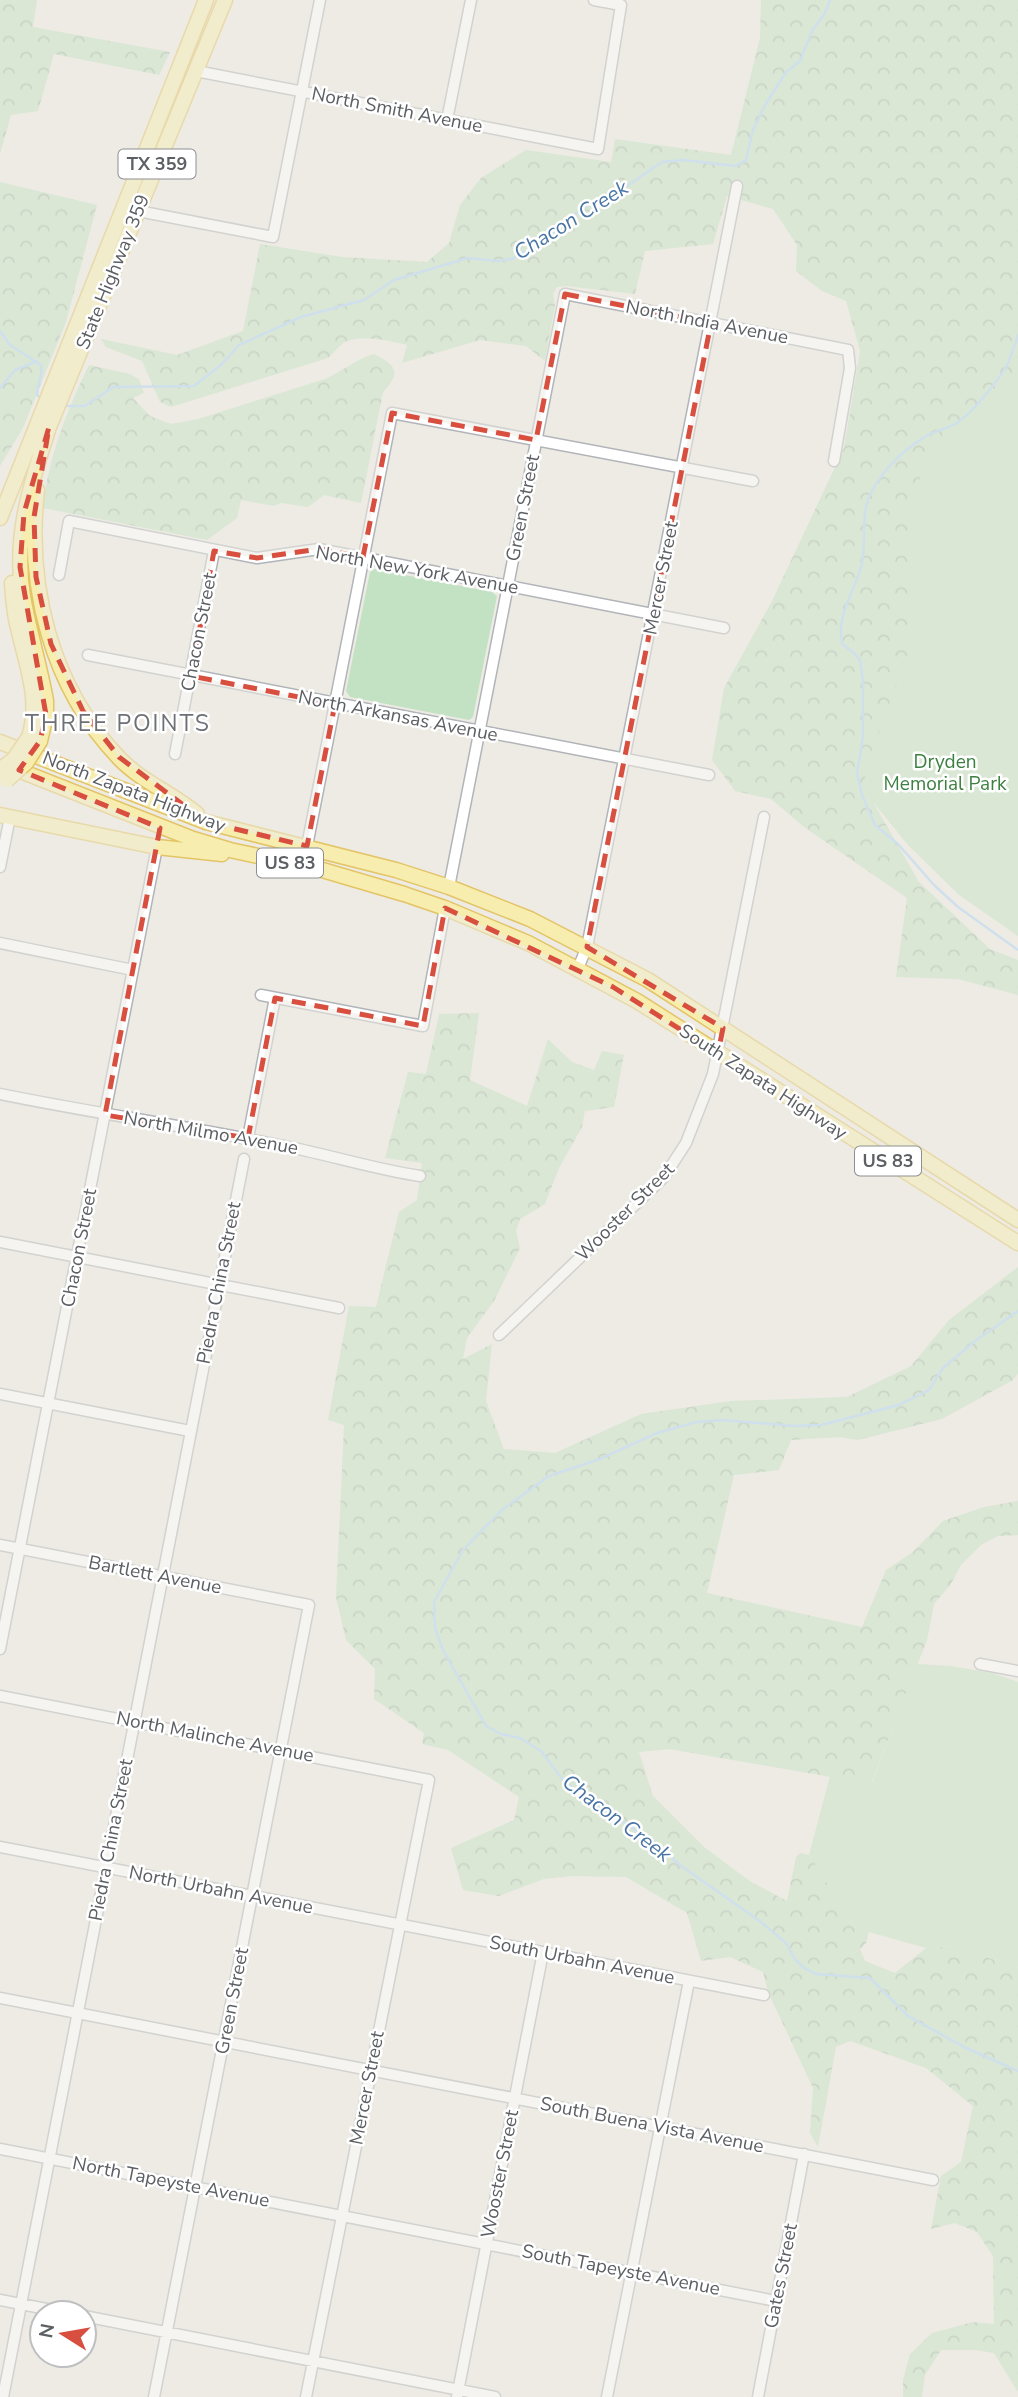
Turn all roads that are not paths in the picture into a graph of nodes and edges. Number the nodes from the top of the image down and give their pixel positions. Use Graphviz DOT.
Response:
graph roads {
  1 [pos="206,0"];
  2 [pos="223,0"];
  3 [pos="320,0"];
  4 [pos="471,0"];
  5 [pos="594,0"];
  6 [pos="196,71"];
  7 [pos="303,92"];
  8 [pos="447,120"];
  9 [pos="737,186"];
  10 [pos="138,211"];
  11 [pos="565,294"];
  12 [pos="711,323"];
  13 [pos="83,326"];
  14 [pos="43,425"];
  15 [pos="537,440"];
  16 [pos="834,461"];
  17 [pos="682,468"];
  18 [pos="753,481"];
  19 [pos="0,494"];
  20 [pos="0,518"];
  21 [pos="214,551"];
  22 [pos="363,557"];
  23 [pos="59,575"];
  24 [pos="508,586"];
  25 [pos="654,614"];
  26 [pos="724,628"];
  27 [pos="88,655"];
  28 [pos="191,676"];
  29 [pos="335,704"];
  30 [pos="480,731"];
  31 [pos="0,741"];
  32 [pos="176,754"];
  33 [pos="625,760"];
  34 [pos="0,763"];
  35 [pos="709,775"];
  36 [pos="3,778"];
  37 [pos="5,816"];
  38 [pos="764,817"];
  39 [pos="206,822"];
  40 [pos="307,846"];
  41 [pos="157,847"];
  42 [pos="278,861"];
  43 [pos="0,867"];
  44 [pos="449,887"];
  45 [pos="445,908"];
  46 [pos="0,943"];
  47 [pos="587,947"];
  48 [pos="578,968"];
  49 [pos="133,970"];
  50 [pos="261,995"];
  51 [pos="275,998"];
  52 [pos="723,1028"];
  53 [pos="718,1053"];
  54 [pos="0,1094"];
  55 [pos="104,1115"];
  56 [pos="248,1138"];
  57 [pos="244,1159"];
  58 [pos="420,1176"];
  59 [pos="1018,1220"];
  60 [pos="0,1242"];
  61 [pos="1018,1243"];
  62 [pos="77,1257"];
  63 [pos="218,1284"];
  64 [pos="339,1308"];
  65 [pos="499,1335"];
  66 [pos="0,1394"];
  67 [pos="48,1403"];
  68 [pos="190,1431"];
  69 [pos="0,1545"];
  70 [pos="20,1549"];
  71 [pos="162,1576"];
  72 [pos="309,1605"];
  73 [pos="0,1649"];
  74 [pos="980,1664"];
  75 [pos="1018,1671"];
  76 [pos="0,1696"];
  77 [pos="134,1721"];
  78 [pos="281,1751"];
  79 [pos="429,1780"];
  80 [pos="0,1847"];
  81 [pos="105,1867"];
  82 [pos="252,1896"];
  83 [pos="400,1925"];
  84 [pos="543,1952"];
  85 [pos="690,1981"];
  86 [pos="764,1995"];
  87 [pos="0,1998"];
  88 [pos="77,2013"];
  89 [pos="224,2042"];
  90 [pos="371,2071"];
  91 [pos="515,2098"];
  92 [pos="661,2127"];
  93 [pos="0,2149"];
  94 [pos="804,2154"];
  95 [pos="49,2158"];
  96 [pos="933,2180"];
  97 [pos="195,2187"];
  98 [pos="342,2216"];
  99 [pos="486,2244"];
  100 [pos="632,2273"];
  101 [pos="0,2300"];
  102 [pos="776,2301"];
  103 [pos="21,2304"];
  104 [pos="28,2305"];
  105 [pos="98,2319"];
  106 [pos="167,2333"];
  107 [pos="313,2362"];
  108 [pos="457,2393"];
  109 [pos="3,2397"];
  110 [pos="154,2397"];
  111 [pos="306,2397"];
  112 [pos="495,2397"];
  113 [pos="607,2397"];
  114 [pos="758,2397"];
  1 -- 13 [label="main road, State Highway 359 / TX 359"];
  2 -- 6 [label="main road, State Highway 359 / TX 359"];
  3 -- 7 [label="street"];
  4 -- 8 [label="street"];
  5 -- 8 [label="street, North Smith Avenue"];
  6 -- 7 [label="street, North Smith Avenue"];
  6 -- 10 [label="main road, State Highway 359 / TX 359"];
  7 -- 8 [label="street, North Smith Avenue"];
  7 -- 10 [label="street"];
  9 -- 12 [label="street, Mercer Street"];
  10 -- 13 [label="main road, State Highway 359 / TX 359"];
  11 -- 12 [label="street, North India Avenue"];
  11 -- 15 [label="street, Green Street"];
  12 -- 16 [label="street, North India Avenue"];
  12 -- 17 [label="street, Mercer Street"];
  13 -- 14 [label="main road, State Highway 359 / TX 359"];
  14 -- 19 [label="main road"];
  14 -- 20 [label="main road"];
  14 -- 36 [label="main road, bridge"];
  14 -- 39 [label="main road"];
  15 -- 17 [label="street"];
  15 -- 22 [label="street"];
  15 -- 24 [label="street, Green Street"];
  17 -- 18 [label="street"];
  17 -- 25 [label="street, Mercer Street"];
  21 -- 22 [label="street, North New York Avenue"];
  21 -- 23 [label="street, North New York Avenue"];
  21 -- 28 [label="street, Chacon Street"];
  22 -- 24 [label="street, North New York Avenue"];
  22 -- 29 [label="street"];
  24 -- 25 [label="street, North New York Avenue"];
  24 -- 30 [label="street, Green Street"];
  25 -- 26 [label="street, North New York Avenue"];
  25 -- 33 [label="street, Mercer Street"];
  27 -- 28 [label="street, North Arkansas Avenue"];
  28 -- 29 [label="street, North Arkansas Avenue"];
  28 -- 32 [label="street, Chacon Street"];
  29 -- 30 [label="street, North Arkansas Avenue"];
  29 -- 40 [label="street"];
  30 -- 33 [label="street, North Arkansas Avenue"];
  30 -- 44 [label="street, Green Street"];
  31 -- 39 [label="main road, North Zapata Highway / US 83"];
  33 -- 35 [label="street, North Arkansas Avenue"];
  33 -- 47 [label="street, Mercer Street"];
  34 -- 42 [label="main road, North Zapata Highway / US 83"];
  37 -- 41 [label="main road"];
  37 -- 43 [label="street"];
  38 -- 52 [label="street, Wooster Street"];
  39 -- 40 [label="main road, North Zapata Highway / US 83"];
  40 -- 44 [label="main road, North Zapata Highway / US 83"];
  41 -- 42 [label="main road"];
  41 -- 49 [label="street, Chacon Street"];
  42 -- 45 [label="main road, North Zapata Highway / US 83"];
  44 -- 47 [label="main road, North Zapata Highway / US 83"];
  45 -- 48 [label="main road, North Zapata Highway / US 83"];
  45 -- 51 [label="street"];
  46 -- 49 [label="street"];
  47 -- 48 [label="street, Mercer Street"];
  47 -- 52 [label="main road, South Zapata Highway / US 83"];
  48 -- 53 [label="main road, South Zapata Highway / US 83"];
  49 -- 55 [label="street, Chacon Street"];
  50 -- 51 [label="street"];
  51 -- 56 [label="street"];
  52 -- 53 [label="street, Wooster Street"];
  52 -- 59 [label="main road, South Zapata Highway / US 83"];
  53 -- 61 [label="main road, South Zapata Highway / US 83"];
  53 -- 65 [label="street, Wooster Street"];
  54 -- 55 [label="street, North Milmo Avenue"];
  55 -- 56 [label="street, North Milmo Avenue"];
  55 -- 62 [label="street, Chacon Street"];
  56 -- 58 [label="street, North Milmo Avenue"];
  57 -- 63 [label="street, Piedra China Street"];
  60 -- 62 [label="street"];
  62 -- 63 [label="street"];
  62 -- 67 [label="street, Chacon Street"];
  63 -- 64 [label="street"];
  63 -- 68 [label="street, Piedra China Street"];
  66 -- 67 [label="street"];
  67 -- 68 [label="street"];
  67 -- 70 [label="street, Chacon Street"];
  68 -- 71 [label="street, Piedra China Street"];
  69 -- 70 [label="street, Bartlett Avenue"];
  70 -- 71 [label="street, Bartlett Avenue"];
  70 -- 73 [label="street, Chacon Street"];
  71 -- 72 [label="street, Bartlett Avenue"];
  71 -- 77 [label="street, Piedra China Street"];
  72 -- 78 [label="street, Green Street"];
  74 -- 75 [label="street"];
  76 -- 77 [label="street, North Malinche Avenue"];
  77 -- 78 [label="street, North Malinche Avenue"];
  77 -- 81 [label="street, Piedra China Street"];
  78 -- 79 [label="street, North Malinche Avenue"];
  78 -- 82 [label="street, Green Street"];
  79 -- 83 [label="street, Mercer Street"];
  80 -- 81 [label="street, North Urbahn Avenue"];
  81 -- 82 [label="street, North Urbahn Avenue"];
  81 -- 88 [label="street, Piedra China Street"];
  82 -- 83 [label="street, North Urbahn Avenue"];
  82 -- 89 [label="street, Green Street"];
  83 -- 84 [label="street, South Urbahn Avenue"];
  83 -- 90 [label="street, Mercer Street"];
  84 -- 85 [label="street, South Urbahn Avenue"];
  84 -- 91 [label="street, Wooster Street"];
  85 -- 86 [label="street, South Urbahn Avenue"];
  85 -- 92 [label="street"];
  87 -- 88 [label="street, South Buena Vista Avenue"];
  88 -- 89 [label="street, South Buena Vista Avenue"];
  88 -- 95 [label="street, Piedra China Street"];
  89 -- 90 [label="street, South Buena Vista Avenue"];
  89 -- 97 [label="street, Green Street"];
  90 -- 91 [label="street, South Buena Vista Avenue"];
  90 -- 98 [label="street, Mercer Street"];
  91 -- 92 [label="street, South Buena Vista Avenue"];
  91 -- 99 [label="street, Wooster Street"];
  92 -- 94 [label="street, South Buena Vista Avenue"];
  92 -- 100 [label="street"];
  93 -- 95 [label="street, North Tapeyste Avenue"];
  94 -- 96 [label="street, South Buena Vista Avenue"];
  94 -- 102 [label="street, Gates Street"];
  95 -- 97 [label="street, North Tapeyste Avenue"];
  95 -- 103 [label="street, Piedra China Street"];
  97 -- 98 [label="street, North Tapeyste Avenue"];
  97 -- 106 [label="street, Green Street"];
  98 -- 99 [label="street, South Tapeyste Avenue"];
  98 -- 107 [label="street, Mercer Street"];
  99 -- 100 [label="street, South Tapeyste Avenue"];
  99 -- 108 [label="street, Wooster Street"];
  100 -- 102 [label="street, South Tapeyste Avenue"];
  100 -- 113 [label="street"];
  101 -- 103 [label="street"];
  102 -- 114 [label="street, Gates Street"];
  103 -- 104 [label="street"];
  103 -- 109 [label="street, Piedra China Street"];
  105 -- 106 [label="street"];
  106 -- 107 [label="street"];
  106 -- 110 [label="street, Green Street"];
  107 -- 108 [label="street"];
  107 -- 111 [label="street, Mercer Street"];
  108 -- 112 [label="street"];
}
